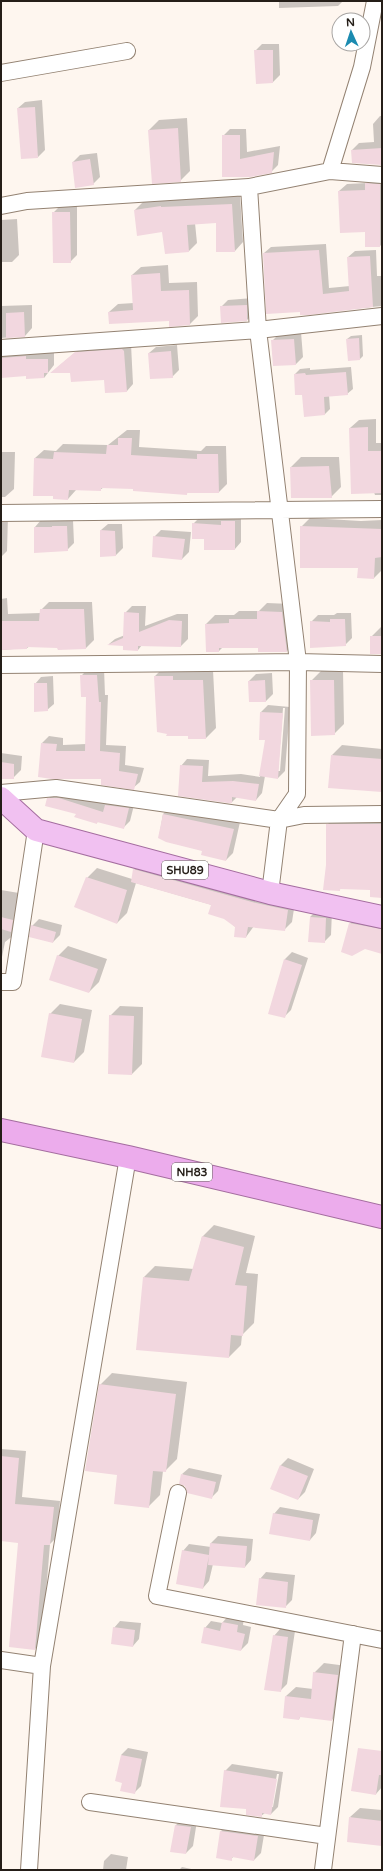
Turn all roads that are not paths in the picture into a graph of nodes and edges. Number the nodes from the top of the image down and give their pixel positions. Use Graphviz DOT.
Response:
graph roads {
  1 [pos="375,1"];
  2 [pos="128,51"];
  3 [pos="1,73"];
  4 [pos="330,171"];
  5 [pos="382,175"];
  6 [pos="249,187"];
  7 [pos="1,206"];
  8 [pos="382,316"];
  9 [pos="258,330"];
  10 [pos="1,348"];
  11 [pos="281,509"];
  12 [pos="382,509"];
  13 [pos="1,513"];
  14 [pos="298,662"];
  15 [pos="382,664"];
  16 [pos="1,665"];
  17 [pos="1,793"];
  18 [pos="1,798"];
  19 [pos="382,814"];
  20 [pos="279,820"];
  21 [pos="36,830"];
  22 [pos="270,893"];
  23 [pos="382,917"];
  24 [pos="1,982"];
  25 [pos="1,1130"];
  26 [pos="128,1157"];
  27 [pos="382,1217"];
  28 [pos="178,1493"];
  29 [pos="353,1634"];
  30 [pos="382,1640"];
  31 [pos="1,1660"];
  32 [pos="42,1666"];
  33 [pos="90,1802"];
  34 [pos="327,1836"];
  35 [pos="29,1870"];
  36 [pos="323,1870"];
  1 -- 4 [label="street"];
  2 -- 3 [label="street"];
  4 -- 5 [label="street"];
  4 -- 6 [label="street"];
  6 -- 7 [label="street"];
  6 -- 9 [label="street"];
  8 -- 9 [label="street"];
  9 -- 10 [label="street"];
  9 -- 11 [label="street"];
  11 -- 12 [label="street"];
  11 -- 13 [label="street"];
  11 -- 14 [label="street"];
  14 -- 15 [label="street"];
  14 -- 16 [label="street"];
  14 -- 20 [label="street"];
  17 -- 20 [label="street"];
  18 -- 21 [label="main road, SHU89"];
  19 -- 20 [label="street"];
  20 -- 22 [label="street"];
  21 -- 22 [label="main road, SHU89"];
  21 -- 24 [label="street"];
  22 -- 23 [label="main road, SHU89"];
  25 -- 26 [label="highway, NH83"];
  26 -- 27 [label="highway, NH83"];
  26 -- 32 [label="street"];
  28 -- 29 [label="street"];
  29 -- 30 [label="street"];
  29 -- 34 [label="street"];
  31 -- 32 [label="street"];
  32 -- 35 [label="street"];
  33 -- 34 [label="street"];
  34 -- 36 [label="street"];
}
